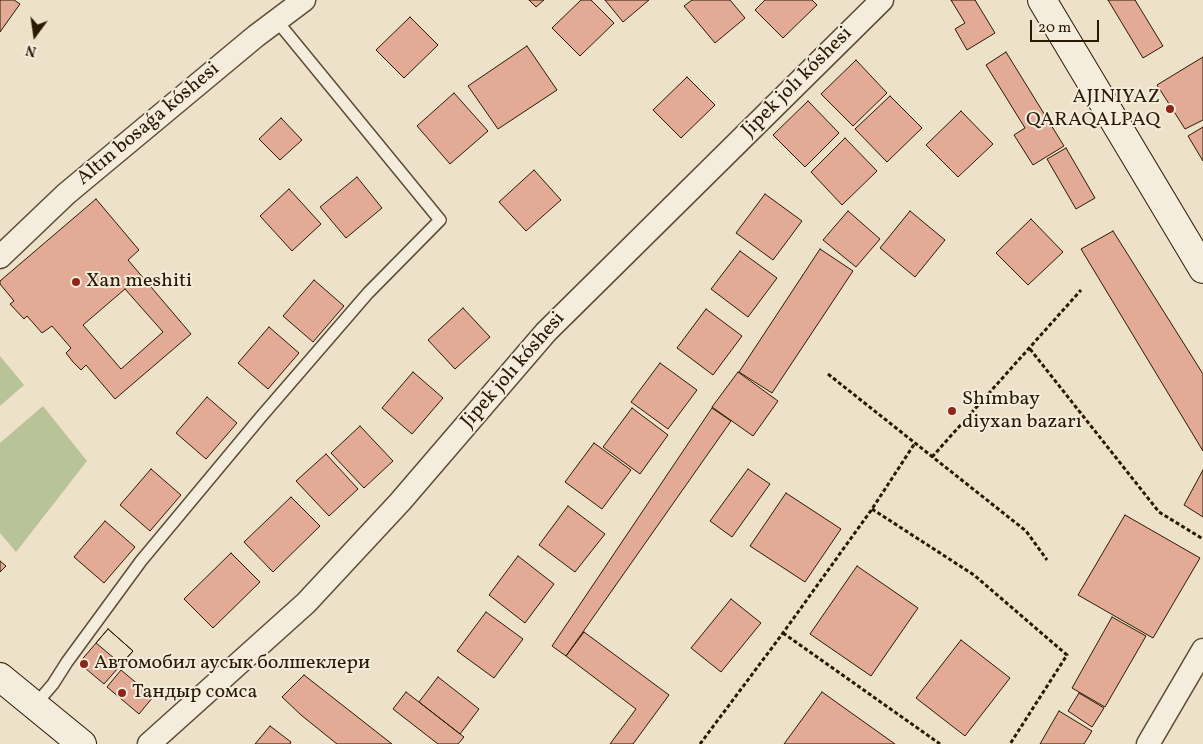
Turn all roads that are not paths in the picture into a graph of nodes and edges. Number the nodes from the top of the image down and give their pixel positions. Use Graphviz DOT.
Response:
graph roads {
  1 [pos="304,0"];
  2 [pos="882,0"];
  3 [pos="1042,0"];
  4 [pos="276,21"];
  5 [pos="0,257"];
  6 [pos="1203,269"];
  7 [pos="1203,650"];
  8 [pos="0,677"];
  9 [pos="35,705"];
  10 [pos="82,744"];
  11 [pos="149,744"];
  12 [pos="1148,744"];
  1 -- 4 [label="street, Altın bosaǵa kóshesi"];
  2 -- 11 [label="street, Jipek jolı kóshesi"];
  3 -- 6 [label="main road"];
  4 -- 5 [label="street, Altın bosaǵa kóshesi"];
  4 -- 9 [label="lane"];
  7 -- 12 [label="street"];
  8 -- 9 [label="main road"];
  9 -- 10 [label="main road"];
}
